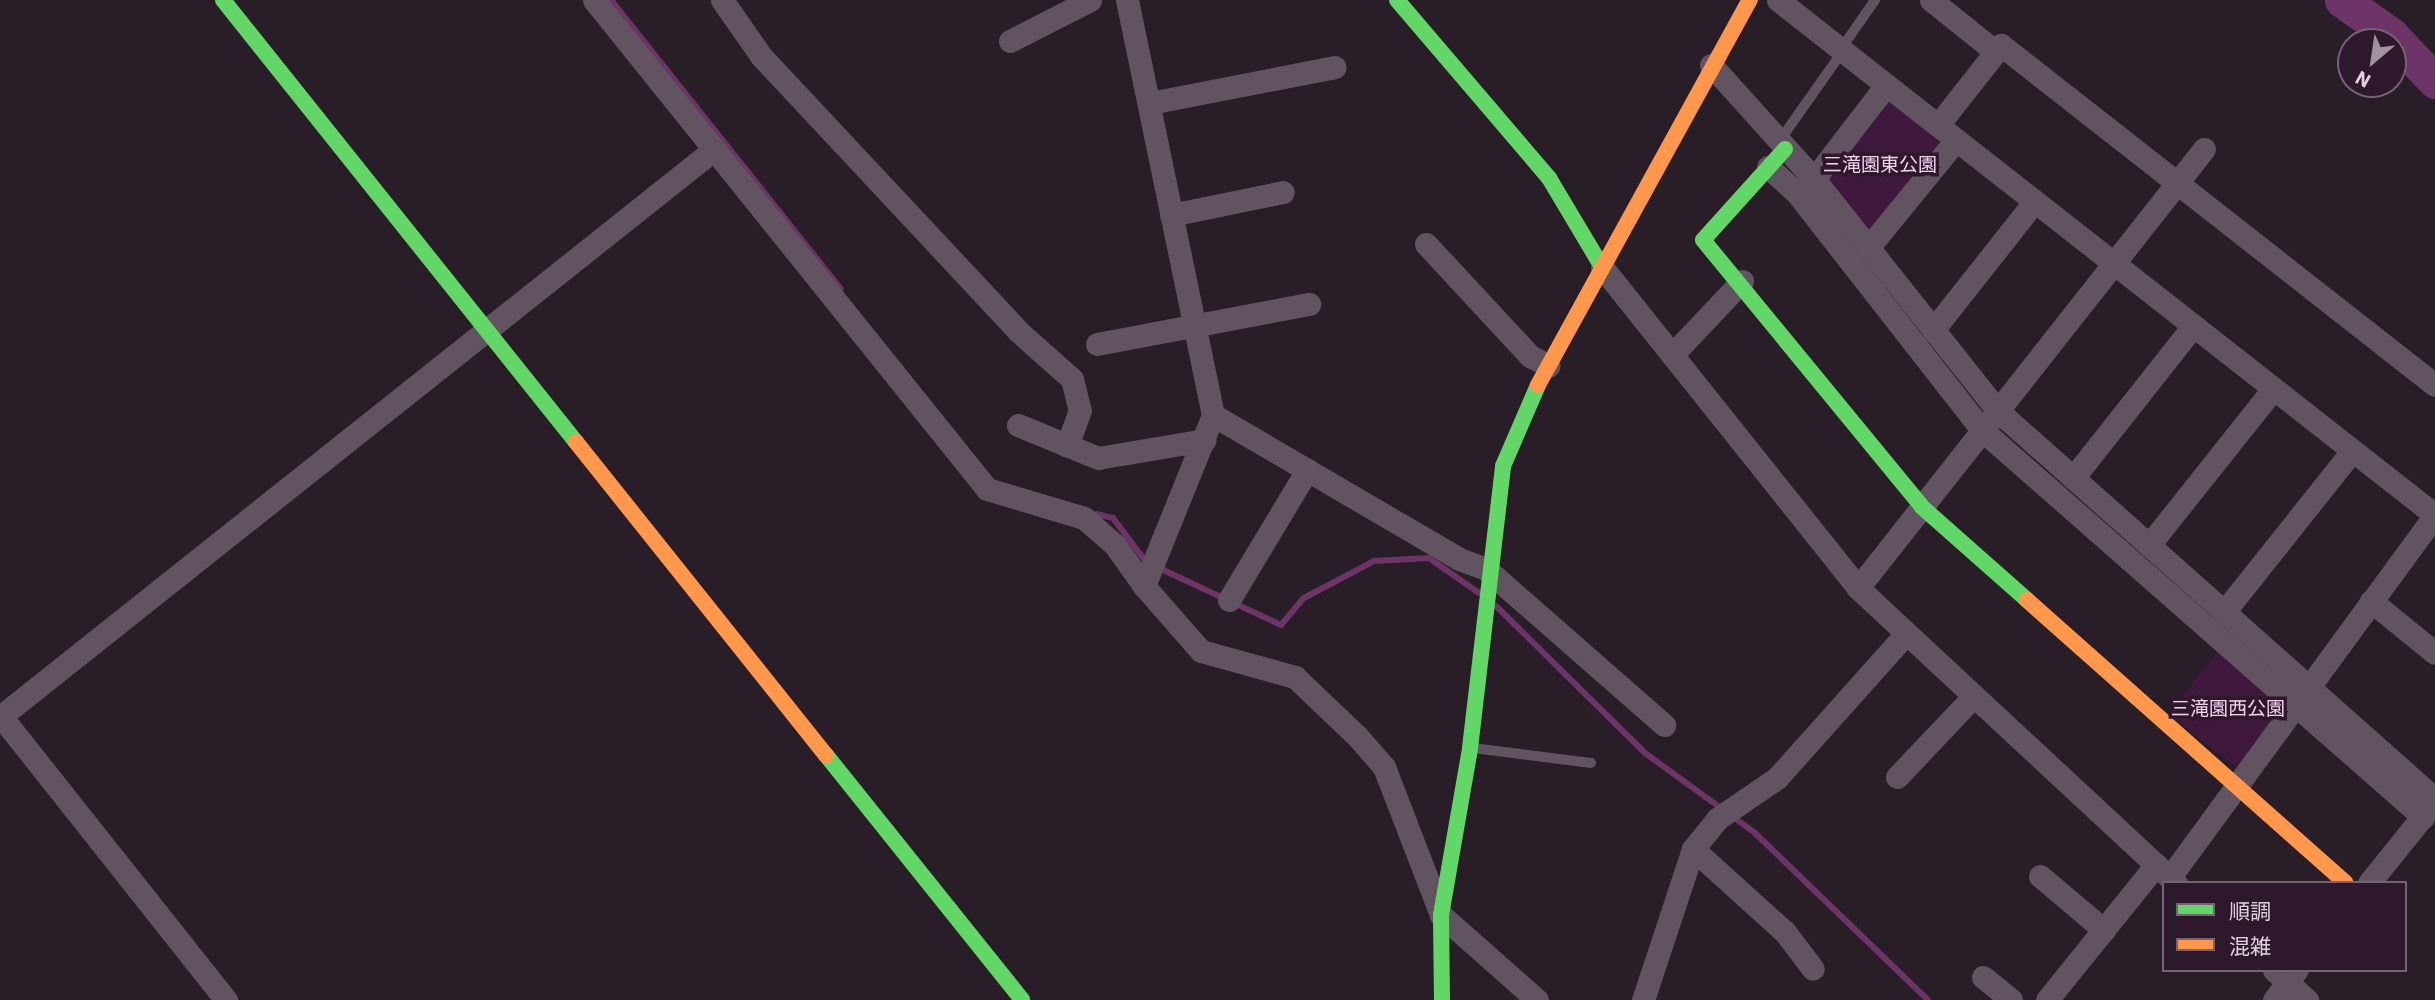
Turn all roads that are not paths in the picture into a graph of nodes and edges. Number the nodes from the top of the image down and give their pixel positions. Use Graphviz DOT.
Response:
graph roads {
  1 [pos="223,0"];
  2 [pos="594,0"];
  3 [pos="722,0"];
  4 [pos="1090,0"];
  5 [pos="1127,0"];
  6 [pos="1397,0"];
  7 [pos="1750,0"];
  8 [pos="1778,0"];
  9 [pos="1875,0"];
  10 [pos="1931,0"];
  11 [pos="1010,41"];
  12 [pos="1842,50"];
  13 [pos="1996,52"];
  14 [pos="1711,65"];
  15 [pos="1335,67"];
  16 [pos="1886,85"];
  17 [pos="1150,103"];
  18 [pos="1947,133"];
  19 [pos="1782,146"];
  20 [pos="2204,149"];
  21 [pos="712,151"];
  22 [pos="1768,167"];
  23 [pos="1814,179"];
  24 [pos="2179,183"];
  25 [pos="1283,192"];
  26 [pos="2034,202"];
  27 [pos="1171,215"];
  28 [pos="1426,244"];
  29 [pos="1868,248"];
  30 [pos="2114,264"];
  31 [pos="1602,267"];
  32 [pos="1742,281"];
  33 [pos="1309,304"];
  34 [pos="1192,325"];
  35 [pos="2193,326"];
  36 [pos="1933,331"];
  37 [pos="486,332"];
  38 [pos="1097,344"];
  39 [pos="1672,355"];
  40 [pos="1549,366"];
  41 [pos="2435,385"];
  42 [pos="2273,388"];
  43 [pos="1998,411"];
  44 [pos="1213,415"];
  45 [pos="1018,425"];
  46 [pos="1982,430"];
  47 [pos="1204,440"];
  48 [pos="1068,446"];
  49 [pos="2352,451"];
  50 [pos="1307,470"];
  51 [pos="2073,478"];
  52 [pos="1922,507"];
  53 [pos="2435,515"];
  54 [pos="2149,545"];
  55 [pos="1486,575"];
  56 [pos="1146,582"];
  57 [pos="1858,588"];
  58 [pos="1229,600"];
  59 [pos="2371,601"];
  60 [pos="2224,612"];
  61 [pos="1905,635"];
  62 [pos="2435,653"];
  63 [pos="2303,694"];
  64 [pos="1972,698"];
  65 [pos="0,716"];
  66 [pos="1664,725"];
  67 [pos="1470,748"];
  68 [pos="1591,763"];
  69 [pos="1897,777"];
  70 [pos="2238,785"];
  71 [pos="2431,806"];
  72 [pos="1693,849"];
  73 [pos="2167,875"];
  74 [pos="2040,876"];
  75 [pos="2344,881"];
  76 [pos="2371,881"];
  77 [pos="1441,915"];
  78 [pos="2104,930"];
  79 [pos="1813,969"];
  80 [pos="1983,978"];
  81 [pos="2283,981"];
  82 [pos="226,1000"];
  83 [pos="1022,1000"];
  84 [pos="1442,1000"];
  85 [pos="1537,1000"];
  86 [pos="1643,1000"];
  87 [pos="2011,1000"];
  88 [pos="2047,1000"];
  89 [pos="2307,1000"];
  1 -- 37 [label="street"];
  2 -- 21 [label="street"];
  3 -- 48 [label="street"];
  4 -- 11 [label="street"];
  5 -- 17 [label="street"];
  6 -- 31 [label="street"];
  7 -- 14 [label="street"];
  8 -- 12 [label="street"];
  9 -- 12 [label="lane"];
  10 -- 13 [label="street"];
  12 -- 16 [label="street"];
  12 -- 19 [label="lane"];
  13 -- 18 [label="street"];
  13 -- 24 [label="street"];
  14 -- 19 [label="street"];
  14 -- 31 [label="street"];
  15 -- 17 [label="street"];
  16 -- 18 [label="street"];
  16 -- 23 [label="street"];
  17 -- 27 [label="street"];
  18 -- 26 [label="street"];
  18 -- 29 [label="street"];
  19 -- 22 [label="street"];
  19 -- 23 [label="street"];
  20 -- 24 [label="street"];
  21 -- 37 [label="street"];
  21 -- 56 [label="street"];
  22 -- 32 [label="street"];
  22 -- 46 [label="street"];
  23 -- 29 [label="street"];
  24 -- 30 [label="street"];
  24 -- 41 [label="street"];
  25 -- 27 [label="street"];
  26 -- 30 [label="street"];
  26 -- 36 [label="street"];
  27 -- 34 [label="street"];
  28 -- 40 [label="street"];
  29 -- 36 [label="street"];
  30 -- 35 [label="street"];
  30 -- 43 [label="street"];
  31 -- 39 [label="street"];
  31 -- 40 [label="street"];
  32 -- 39 [label="street"];
  32 -- 52 [label="street"];
  33 -- 34 [label="street"];
  34 -- 38 [label="street"];
  34 -- 44 [label="street"];
  35 -- 42 [label="street"];
  35 -- 51 [label="street"];
  36 -- 43 [label="street"];
  37 -- 65 [label="street"];
  37 -- 83 [label="street"];
  39 -- 57 [label="street"];
  40 -- 55 [label="street"];
  42 -- 49 [label="street"];
  42 -- 54 [label="street"];
  43 -- 46 [label="street"];
  43 -- 51 [label="street"];
  44 -- 47 [label="street"];
  44 -- 50 [label="street"];
  45 -- 48 [label="street"];
  46 -- 52 [label="street"];
  46 -- 63 [label="street"];
  47 -- 48 [label="street"];
  47 -- 56 [label="street"];
  49 -- 53 [label="street"];
  49 -- 60 [label="street"];
  50 -- 55 [label="street"];
  50 -- 58 [label="street"];
  51 -- 54 [label="street"];
  52 -- 57 [label="street"];
  52 -- 70 [label="street"];
  53 -- 59 [label="street"];
  54 -- 60 [label="street"];
  55 -- 66 [label="street"];
  55 -- 67 [label="street"];
  56 -- 77 [label="street"];
  57 -- 61 [label="street"];
  59 -- 62 [label="street"];
  59 -- 63 [label="street"];
  60 -- 63 [label="street"];
  61 -- 64 [label="street"];
  61 -- 72 [label="street"];
  63 -- 70 [label="street"];
  63 -- 71 [label="street"];
  64 -- 69 [label="street"];
  64 -- 73 [label="street"];
  65 -- 82 [label="street"];
  67 -- 68 [label="lane"];
  67 -- 77 [label="street"];
  70 -- 73 [label="street"];
  70 -- 75 [label="street"];
  71 -- 76 [label="street"];
  72 -- 79 [label="street"];
  72 -- 86 [label="street"];
  73 -- 78 [label="street"];
  74 -- 78 [label="street"];
  77 -- 84 [label="street"];
  77 -- 85 [label="street"];
  78 -- 88 [label="street"];
  80 -- 87 [label="street"];
  81 -- 89 [label="street"];
}
